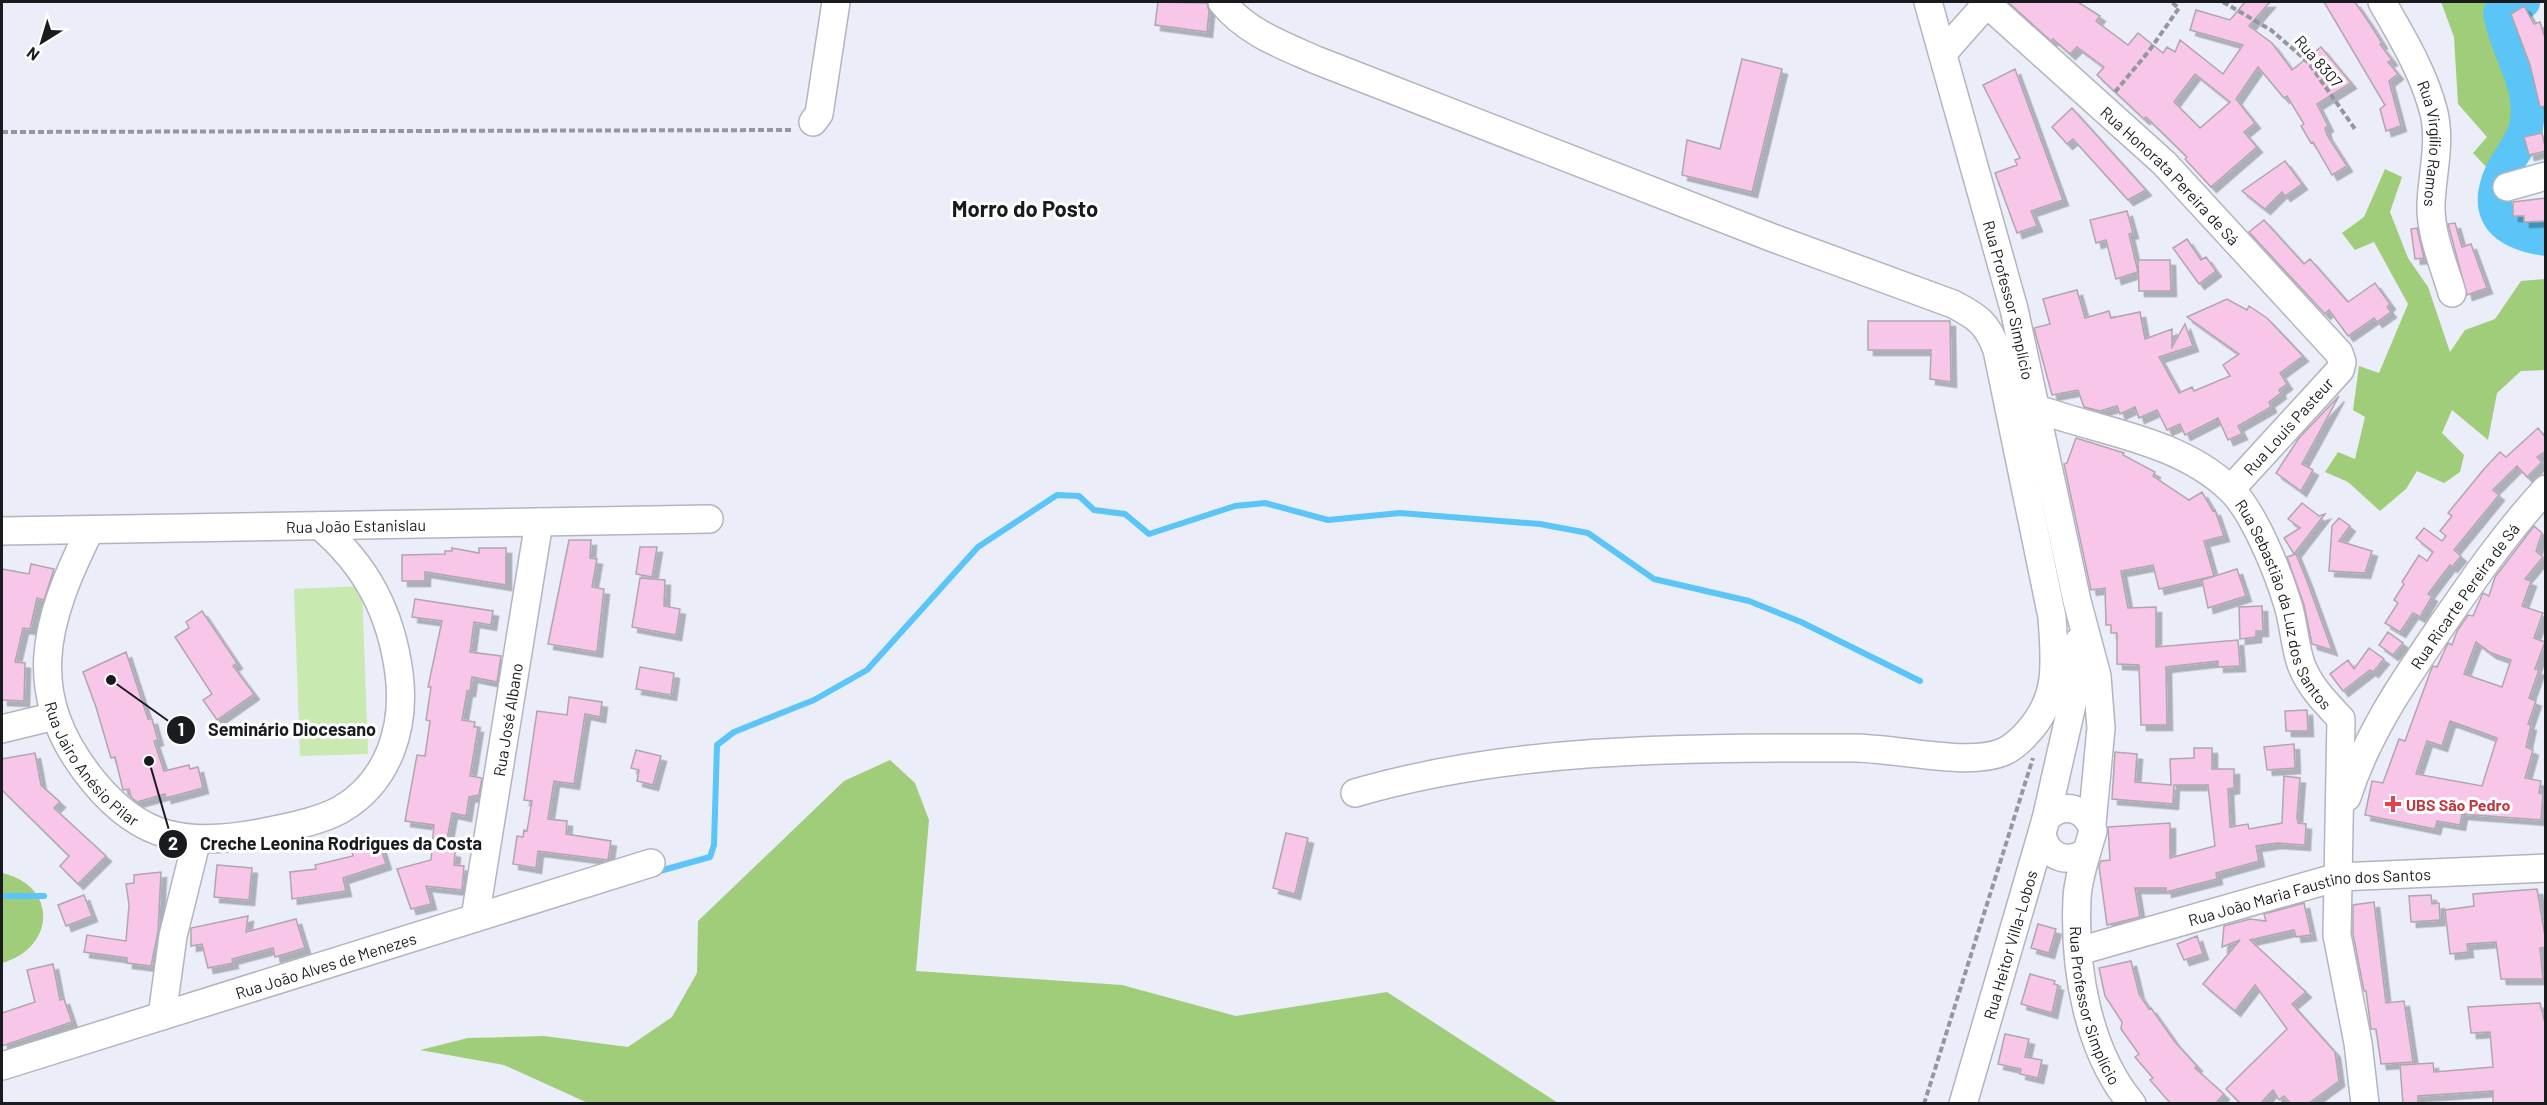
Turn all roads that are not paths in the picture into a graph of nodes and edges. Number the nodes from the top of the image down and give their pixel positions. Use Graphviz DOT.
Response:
graph roads {
  1 [pos="836,2"];
  2 [pos="1222,2"];
  3 [pos="1928,2"];
  4 [pos="1986,2"];
  5 [pos="2382,2"];
  6 [pos="1943,53"];
  7 [pos="813,122"];
  8 [pos="2546,176"];
  9 [pos="2507,187"];
  10 [pos="2452,293"];
  11 [pos="2342,362"];
  12 [pos="2038,409"];
  13 [pos="2231,489"];
  14 [pos="2546,489"];
  15 [pos="709,519"];
  16 [pos="539,522"];
  17 [pos="320,526"];
  18 [pos="90,530"];
  19 [pos="2,531"];
  20 [pos="2077,601"];
  21 [pos="2386,707"];
  22 [pos="55,716"];
  23 [pos="2342,719"];
  24 [pos="2,729"];
  25 [pos="1355,793"];
  26 [pos="2092,824"];
  27 [pos="2339,824"];
  28 [pos="2044,827"];
  29 [pos="197,839"];
  30 [pos="2075,855"];
  31 [pos="651,863"];
  32 [pos="2546,868"];
  33 [pos="2338,877"];
  34 [pos="475,918"];
  35 [pos="2079,951"];
  36 [pos="162,1016"];
  37 [pos="1978,1054"];
  38 [pos="2,1066"];
  39 [pos="1963,1104"];
  40 [pos="2132,1104"];
  41 [pos="2365,1104"];
  1 -- 7 [label="street"];
  2 -- 25 [label="street"];
  3 -- 6 [label="street, Rua Professor Simplício"];
  4 -- 6 [label="street"];
  4 -- 11 [label="street, Rua Honorata Pereira de Sá"];
  5 -- 10 [label="street, Rua Virgílio Ramos"];
  6 -- 12 [label="street, Rua Professor Simplício"];
  8 -- 9 [label="street"];
  11 -- 13 [label="street, Rua Louis Pasteur"];
  12 -- 13 [label="street, Rua Sebastião da Luz dos Santos"];
  12 -- 20 [label="street, Rua Professor Simplício"];
  13 -- 23 [label="street, Rua Sebastião da Luz dos Santos"];
  14 -- 21 [label="street, Rua Ricarte Pereira de Sá"];
  15 -- 16 [label="street, Rua João Estanislau"];
  16 -- 17 [label="street, Rua João Estanislau"];
  16 -- 34 [label="street, Rua José Albano"];
  17 -- 18 [label="street, Rua João Estanislau"];
  17 -- 29 [label="street, Rua Jairo Anésio Pilar"];
  18 -- 19 [label="street, Rua João Estanislau"];
  18 -- 22 [label="street, Rua Jairo Anésio Pilar"];
  20 -- 26 [label="street, Rua Professor Simplício"];
  20 -- 28 [label="street, Rua Professor Simplício"];
  21 -- 23 [label="street"];
  21 -- 27 [label="street, Rua Ricarte Pereira de Sá"];
  22 -- 24 [label="street"];
  22 -- 29 [label="street, Rua Jairo Anésio Pilar"];
  23 -- 27 [label="street, Rua Sebastião da Luz dos Santos"];
  26 -- 28 [label="street"];
  26 -- 30 [label="street"];
  27 -- 33 [label="street, Rua Sebastião da Luz dos Santos"];
  28 -- 30 [label="street"];
  28 -- 37 [label="street, Rua Heitor Villa-Lobos"];
  29 -- 36 [label="street"];
  30 -- 35 [label="street, Rua Professor Simplício"];
  30 -- 37 [label="street, Rua Heitor Villa-Lobos"];
  31 -- 34 [label="street, Rua João Alves de Menezes"];
  32 -- 33 [label="street, Rua João Maria Faustino dos Santos"];
  33 -- 35 [label="street, Rua João Maria Faustino dos Santos"];
  33 -- 41 [label="street, Rua Sebastião da Luz dos Santos"];
  34 -- 36 [label="street, Rua João Alves de Menezes"];
  35 -- 40 [label="street, Rua Professor Simplício"];
  36 -- 38 [label="street, Rua João Alves de Menezes"];
  37 -- 39 [label="street, Rua Heitor Villa-Lobos"];
}
